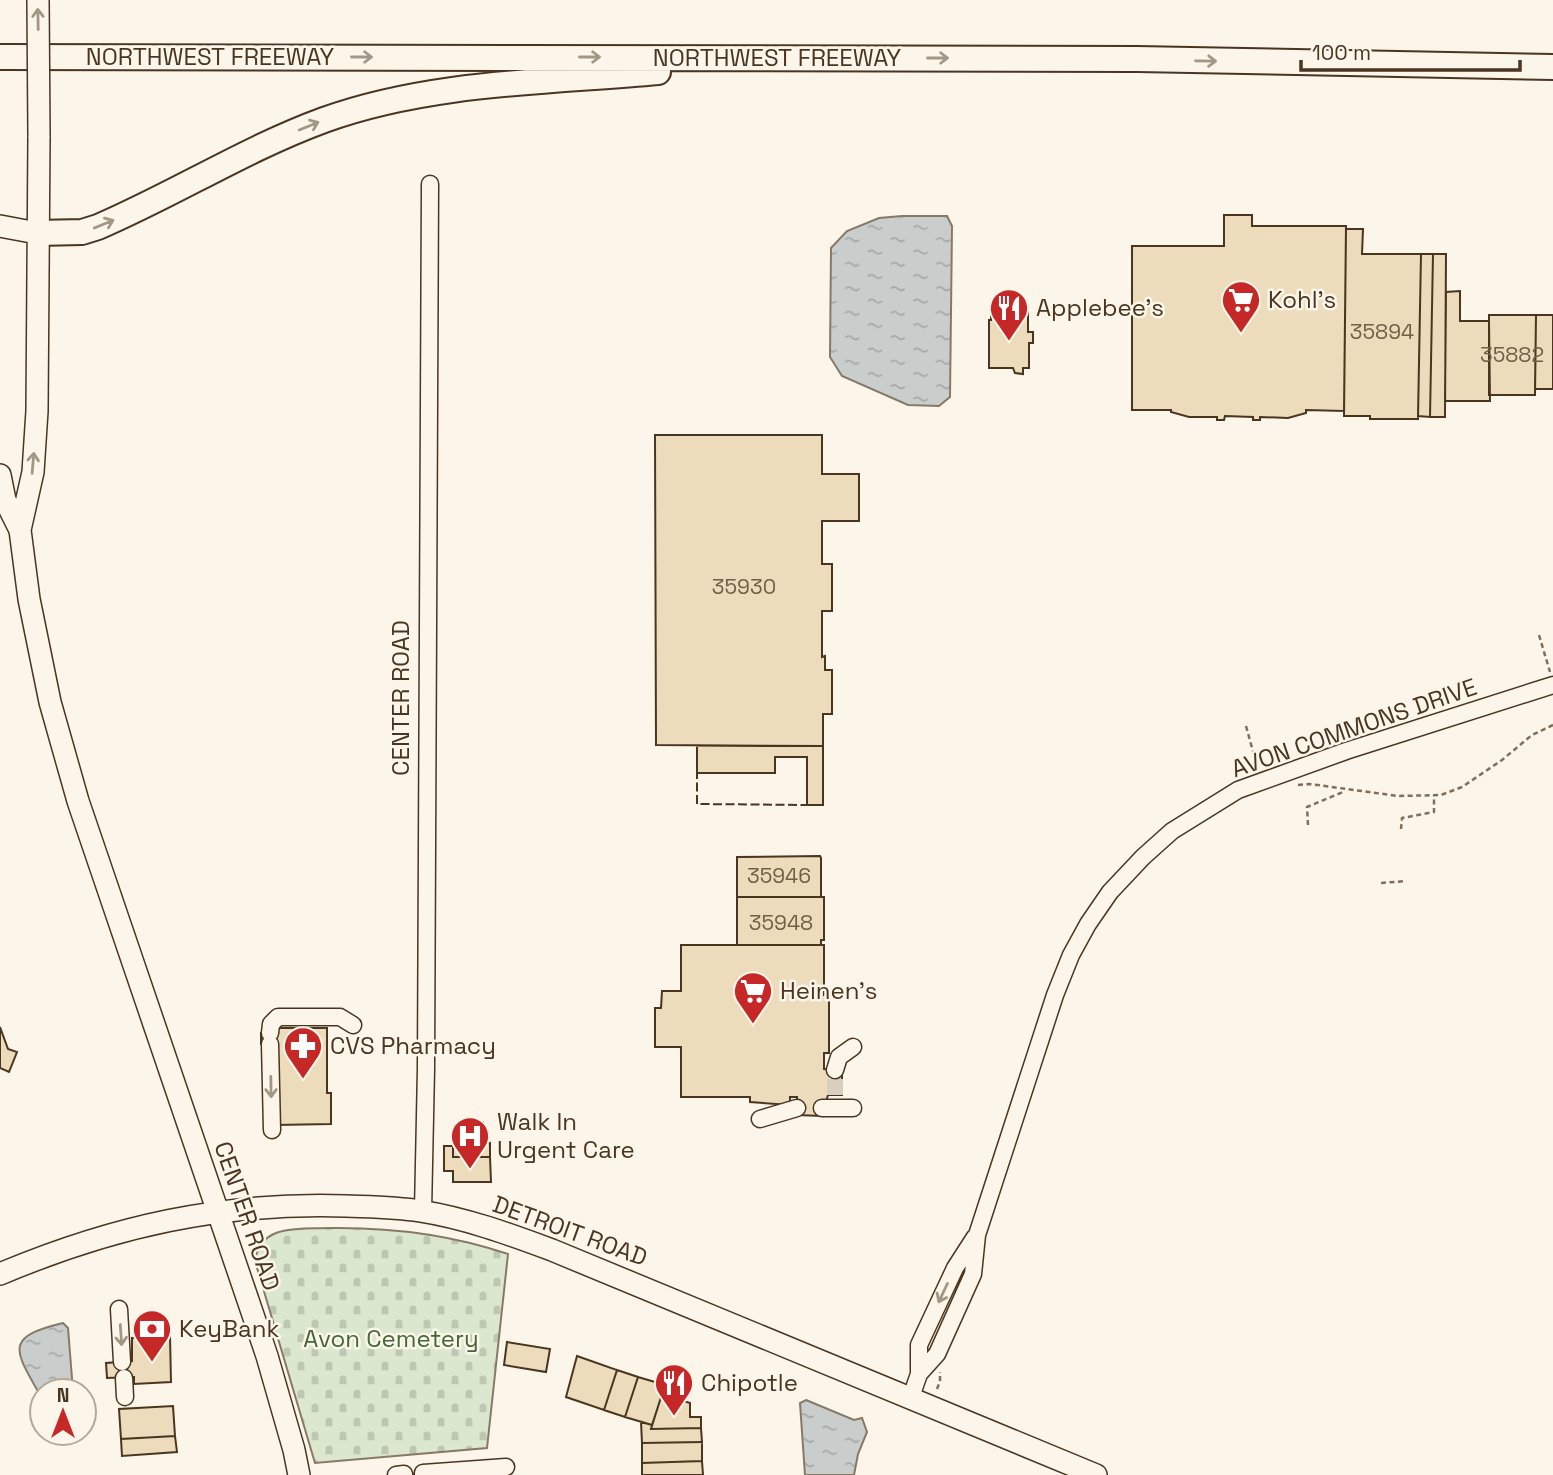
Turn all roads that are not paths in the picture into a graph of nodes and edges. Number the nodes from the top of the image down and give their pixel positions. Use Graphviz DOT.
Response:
graph roads {
  1 [pos="38,0"];
  2 [pos="0,57"];
  3 [pos="821,58"];
  4 [pos="1553,67"];
  5 [pos="430,184"];
  6 [pos="0,226"];
  7 [pos="37,233"];
  8 [pos="0,475"];
  9 [pos="20,530"];
  10 [pos="1553,683"];
  11 [pos="353,1026"];
  12 [pos="853,1047"];
  13 [pos="835,1070"];
  14 [pos="831,1103"];
  15 [pos="797,1108"];
  16 [pos="853,1108"];
  17 [pos="760,1119"];
  18 [pos="272,1130"];
  19 [pos="217,1211"];
  20 [pos="423,1212"];
  21 [pos="0,1274"];
  22 [pos="119,1309"];
  23 [pos="125,1397"];
  24 [pos="921,1401"];
  25 [pos="506,1467"];
  26 [pos="423,1473"];
  27 [pos="404,1474"];
  28 [pos="299,1475"];
  29 [pos="396,1475"];
  30 [pos="1096,1475"];
  7 -- 1 [label="main road, CENTER ROAD, one-way, bridge"];
  2 -- 3 [label="highway, NORTHWEST FREEWAY, one-way"];
  3 -- 4 [label="highway, NORTHWEST FREEWAY, one-way"];
  7 -- 3 [label="highway, one-way"];
  5 -- 20 [label="street, CENTER ROAD"];
  6 -- 7 [label="main road"];
  9 -- 7 [label="main road, CENTER ROAD, one-way"];
  8 -- 9 [label="main road, CENTER ROAD"];
  9 -- 19 [label="main road, CENTER ROAD"];
  10 -- 24 [label="street, AVON COMMONS DRIVE"];
  11 -- 18 [label="street, one-way"];
  12 -- 13 [label="street"];
  14 -- 16 [label="street"];
  15 -- 17 [label="street"];
  19 -- 20 [label="main road, DETROIT ROAD"];
  19 -- 21 [label="main road, DETROIT ROAD"];
  19 -- 28 [label="main road, CENTER ROAD"];
  20 -- 24 [label="main road, DETROIT ROAD"];
  22 -- 23 [label="street, one-way"];
  24 -- 30 [label="main road, DETROIT ROAD"];
  25 -- 26 [label="street"];
  27 -- 29 [label="street"];
}
